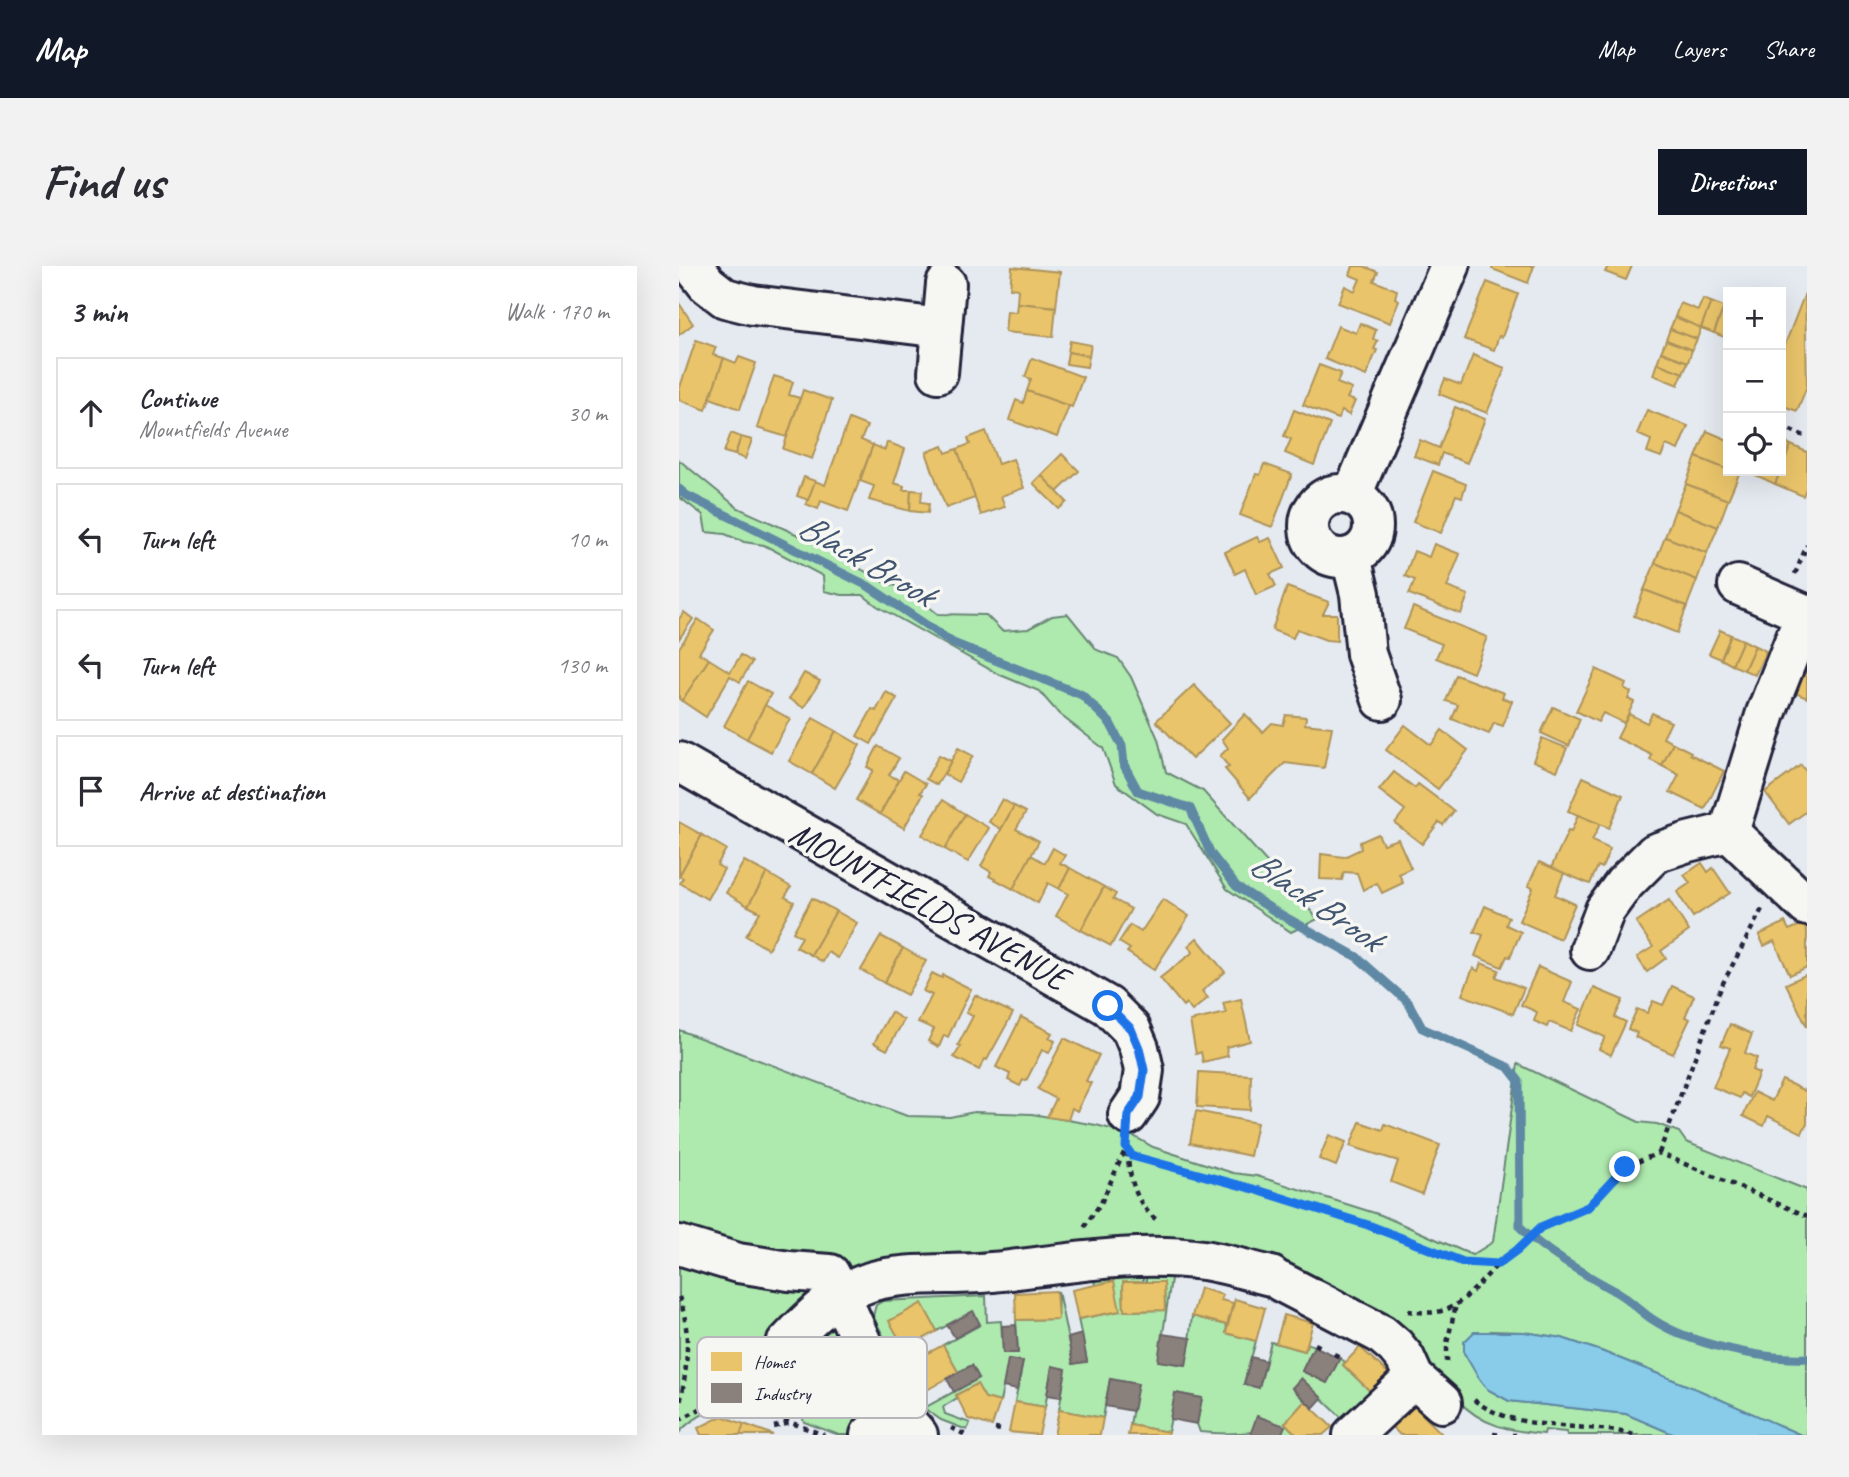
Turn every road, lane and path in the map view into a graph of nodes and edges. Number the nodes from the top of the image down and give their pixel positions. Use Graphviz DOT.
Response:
graph roads {
  1 [pos="693,266"];
  2 [pos="1450,266"];
  3 [pos="946,284"];
  4 [pos="942,328"];
  5 [pos="938,373"];
  6 [pos="1786,428"];
  7 [pos="1807,437"];
  8 [pos="1352,495"];
  9 [pos="1351,556"];
  10 [pos="1738,585"];
  11 [pos="1806,614"];
  12 [pos="1382,700"];
  13 [pos="679,762"];
  14 [pos="1729,832"];
  15 [pos="1781,879"];
  16 [pos="1807,906"];
  17 [pos="1590,950"];
  18 [pos="1127,1131"];
  19 [pos="1659,1153"];
  20 [pos="1807,1216"];
  21 [pos="1166,1226"];
  22 [pos="1082,1229"];
  23 [pos="679,1245"];
  24 [pos="1498,1264"];
  25 [pos="841,1294"];
  26 [pos="679,1297"];
  27 [pos="1456,1305"];
  28 [pos="1416,1318"];
  29 [pos="775,1337"];
  30 [pos="862,1337"];
  31 [pos="1315,1344"];
  32 [pos="1321,1347"];
  33 [pos="1441,1350"];
  34 [pos="1334,1354"];
  35 [pos="1340,1357"];
  36 [pos="1431,1370"];
  37 [pos="1453,1389"];
  38 [pos="679,1408"];
  39 [pos="697,1409"];
  40 [pos="689,1413"];
  41 [pos="778,1418"];
  42 [pos="679,1420"];
  43 [pos="692,1421"];
  44 [pos="791,1423"];
  45 [pos="921,1424"];
  46 [pos="774,1427"];
  47 [pos="995,1429"];
  48 [pos="1002,1430"];
  49 [pos="968,1434"];
  50 [pos="1491,1434"];
  51 [pos="824,1435"];
  52 [pos="870,1435"];
  53 [pos="1353,1435"];
  54 [pos="1502,1435"];
  55 [pos="1635,1435"];
  1 -- 4 [label="street"];
  2 -- 8 [label="street"];
  3 -- 4 [label="street"];
  4 -- 5 [label="street"];
  6 -- 7 [label="path"];
  8 -- 9 [label="street"];
  8 -- 9 [label="street"];
  9 -- 12 [label="street"];
  10 -- 11 [label="street"];
  11 -- 14 [label="street"];
  13 -- 18 [label="street, MOUNTFIELDS AVENUE"];
  14 -- 15 [label="street"];
  14 -- 17 [label="street"];
  15 -- 16 [label="street"];
  15 -- 19 [label="path"];
  18 -- 21 [label="path"];
  18 -- 22 [label="path"];
  18 -- 24 [label="path"];
  19 -- 20 [label="path"];
  19 -- 24 [label="path"];
  23 -- 25 [label="street"];
  24 -- 27 [label="path"];
  25 -- 29 [label="street"];
  25 -- 30 [label="street"];
  25 -- 36 [label="street"];
  26 -- 38 [label="path"];
  27 -- 28 [label="path"];
  27 -- 36 [label="path"];
  31 -- 32 [label="path"];
  33 -- 36 [label="path"];
  34 -- 35 [label="path"];
  36 -- 37 [label="street"];
  36 -- 37 [label="path"];
  36 -- 53 [label="street"];
  37 -- 55 [label="path"];
  39 -- 40 [label="path"];
  40 -- 42 [label="path"];
  40 -- 43 [label="path"];
  41 -- 44 [label="path"];
  44 -- 46 [label="path"];
  44 -- 51 [label="path"];
  45 -- 49 [label="path"];
  45 -- 52 [label="street"];
  47 -- 48 [label="path"];
  50 -- 54 [label="path"];
}
